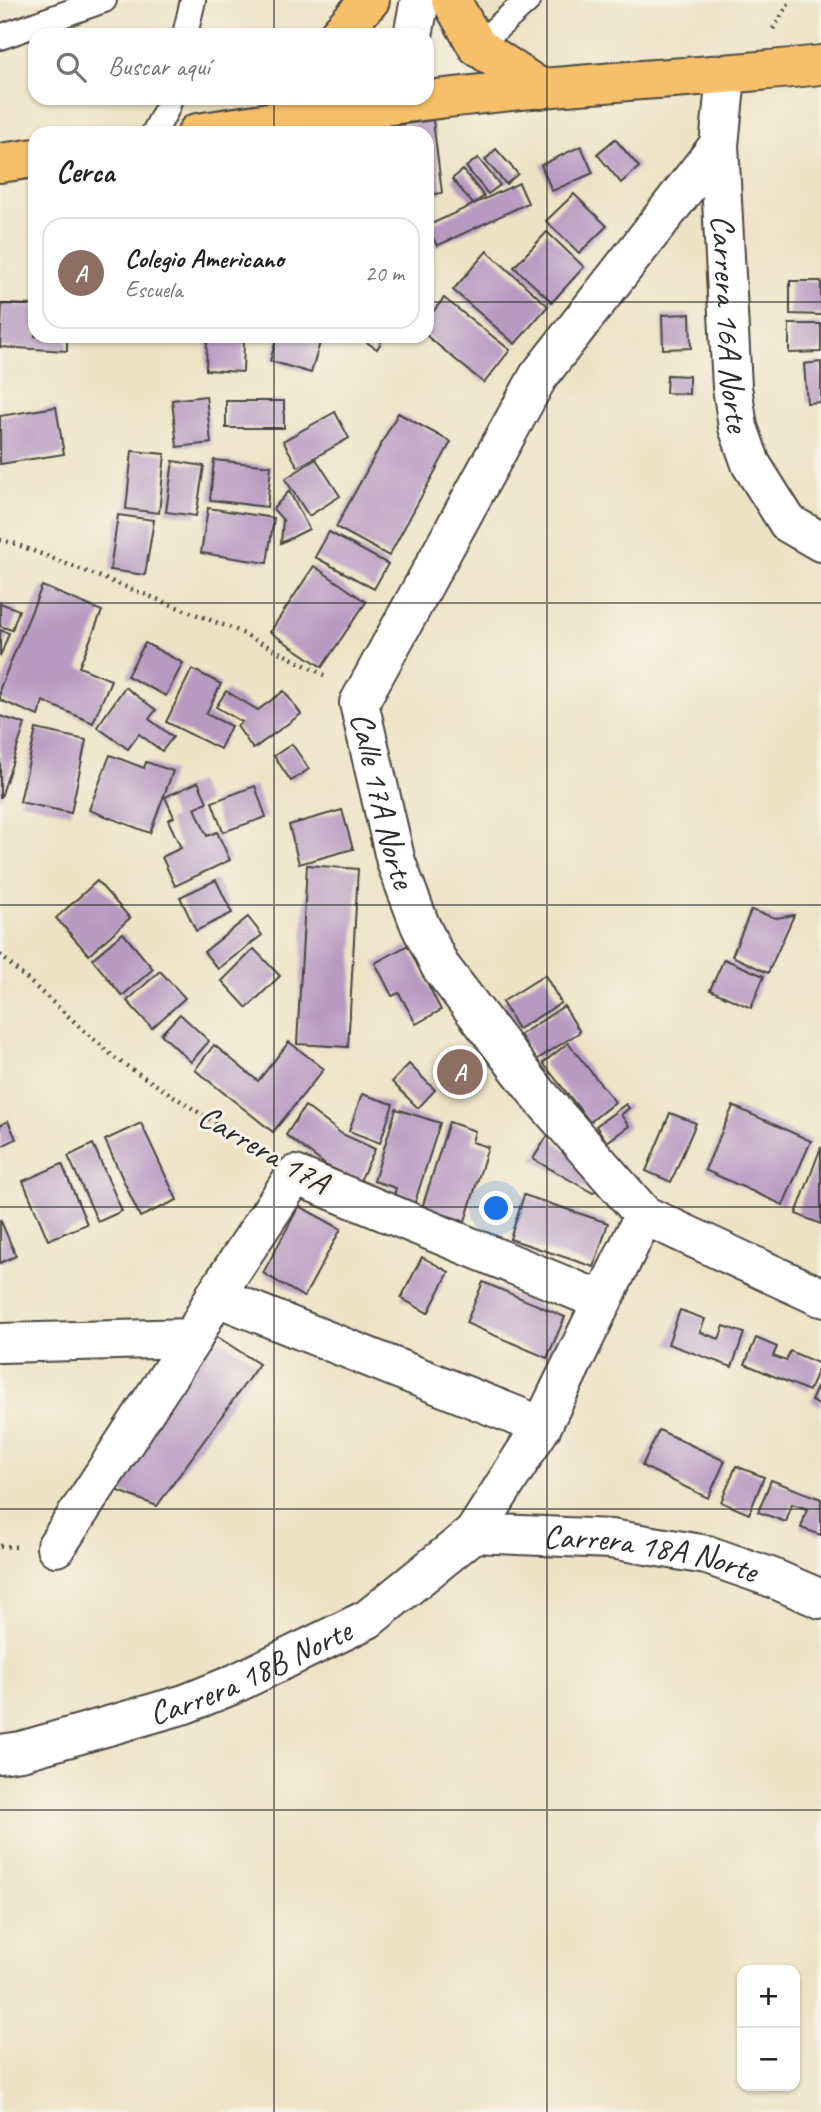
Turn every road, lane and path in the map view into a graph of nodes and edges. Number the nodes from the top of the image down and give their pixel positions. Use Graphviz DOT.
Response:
graph roads {
  1 [pos="104,0"];
  2 [pos="193,0"];
  3 [pos="370,0"];
  4 [pos="420,0"];
  5 [pos="451,0"];
  6 [pos="528,0"];
  7 [pos="187,28"];
  8 [pos="344,28"];
  9 [pos="414,28"];
  10 [pos="0,37"];
  11 [pos="477,46"];
  12 [pos="821,65"];
  13 [pos="726,76"];
  14 [pos="541,89"];
  15 [pos="434,98"];
  16 [pos="168,105"];
  17 [pos="345,105"];
  18 [pos="271,111"];
  19 [pos="158,126"];
  20 [pos="221,126"];
  21 [pos="719,145"];
  22 [pos="28,159"];
  23 [pos="0,163"];
  24 [pos="0,540"];
  25 [pos="821,542"];
  26 [pos="359,703"];
  27 [pos="0,954"];
  28 [pos="295,1175"];
  29 [pos="644,1215"];
  30 [pos="215,1296"];
  31 [pos="821,1297"];
  32 [pos="602,1301"];
  33 [pos="193,1338"];
  34 [pos="0,1343"];
  35 [pos="542,1426"];
  36 [pos="474,1533"];
  37 [pos="57,1547"];
  38 [pos="821,1599"];
  39 [pos="0,1754"];
  1 -- 10 [label="lane"];
  2 -- 7 [label="lane"];
  3 -- 8 [label="main road"];
  4 -- 9 [label="street"];
  5 -- 11 [label="main road"];
  6 -- 11 [label="lane"];
  11 -- 14 [label="main road"];
  12 -- 13 [label="main road"];
  13 -- 14 [label="main road"];
  13 -- 21 [label="street, Carrera 16A Norte"];
  14 -- 15 [label="main road"];
  16 -- 19 [label="lane"];
  17 -- 18 [label="main road"];
  18 -- 20 [label="main road"];
  21 -- 25 [label="street, Carrera 16A Norte"];
  21 -- 26 [label="street"];
  22 -- 23 [label="main road"];
  24 -- 26 [label="path, Calle 17A Norte"];
  26 -- 29 [label="street, Calle 17A Norte"];
  27 -- 28 [label="path, Carrera 17A"];
  28 -- 30 [label="street"];
  28 -- 32 [label="street, Carrera 17A"];
  29 -- 31 [label="street"];
  29 -- 32 [label="street, Carrera 18B Norte"];
  30 -- 33 [label="street"];
  30 -- 35 [label="street"];
  32 -- 35 [label="street, Carrera 18B Norte"];
  33 -- 34 [label="street"];
  33 -- 37 [label="street"];
  35 -- 36 [label="street, Carrera 18B Norte"];
  36 -- 38 [label="street, Carrera 18A Norte"];
  36 -- 39 [label="street, Carrera 18B Norte"];
}
